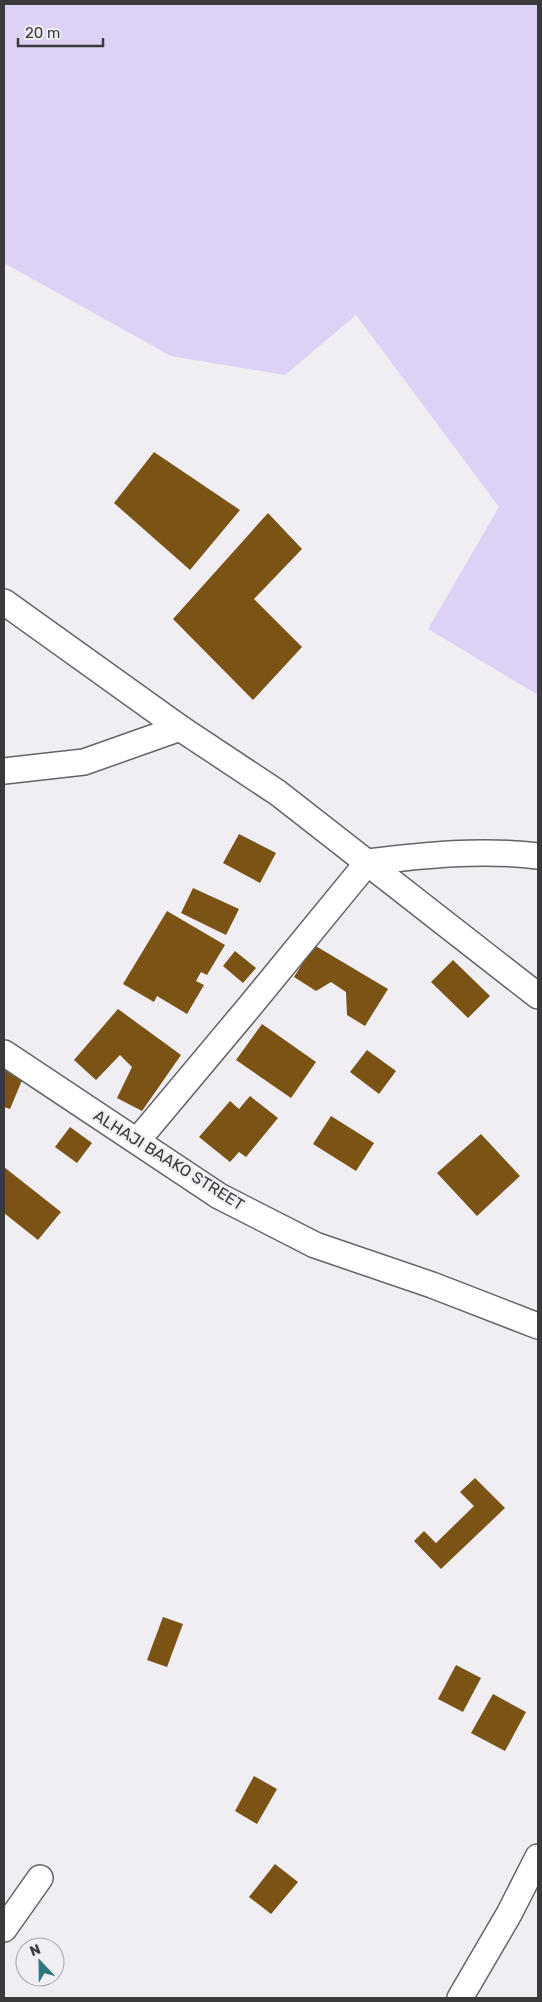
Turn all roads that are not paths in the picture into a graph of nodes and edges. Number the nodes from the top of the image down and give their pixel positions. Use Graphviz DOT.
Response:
graph roads {
  1 [pos="4,602"];
  2 [pos="180,728"];
  3 [pos="4,771"];
  4 [pos="538,856"];
  5 [pos="368,862"];
  6 [pos="538,996"];
  7 [pos="4,1053"];
  8 [pos="137,1141"];
  9 [pos="538,1326"];
  10 [pos="538,1857"];
  11 [pos="40,1878"];
  12 [pos="4,1929"];
  13 [pos="460,1998"];
  1 -- 2 [label="street"];
  2 -- 3 [label="street"];
  2 -- 5 [label="street"];
  4 -- 5 [label="street"];
  5 -- 6 [label="street"];
  5 -- 8 [label="street"];
  7 -- 8 [label="street, ALHAJI BAAKO STREET"];
  8 -- 9 [label="street, ALHAJI BAAKO STREET"];
  10 -- 13 [label="street"];
  11 -- 12 [label="street"];
}
